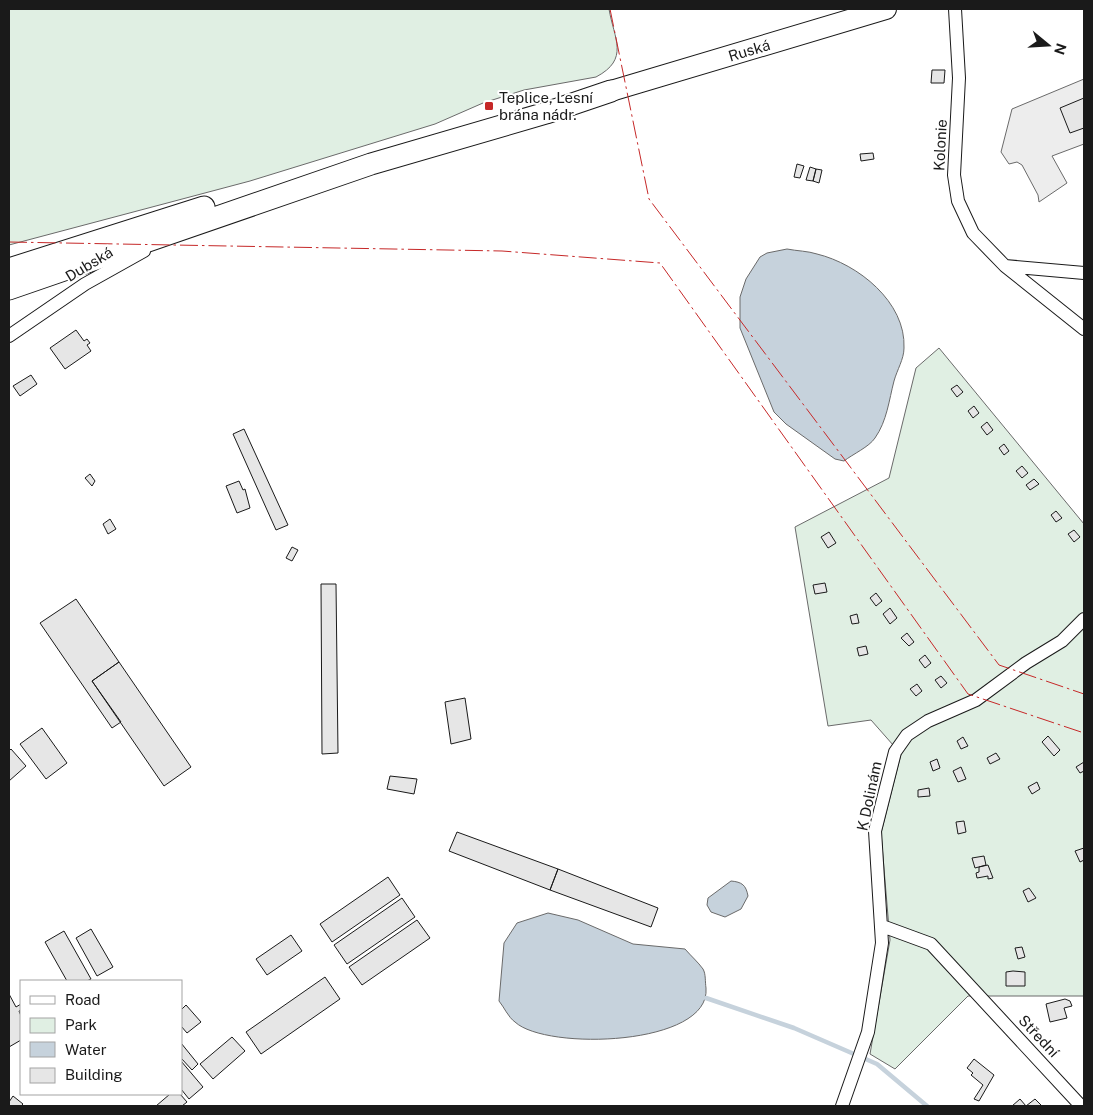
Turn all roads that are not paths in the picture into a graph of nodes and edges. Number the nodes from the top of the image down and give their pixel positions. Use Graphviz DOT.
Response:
graph roads {
  1 [pos="886,9"];
  2 [pos="955,9"];
  3 [pos="611,91"];
  4 [pos="191,227"];
  5 [pos="1005,266"];
  6 [pos="9,269"];
  7 [pos="1084,273"];
  8 [pos="9,289"];
  9 [pos="1084,329"];
  10 [pos="13,333"];
  11 [pos="1084,619"];
  12 [pos="882,926"];
  13 [pos="842,1106"];
  14 [pos="1081,1106"];
  1 -- 3 [label="main road, Ruská"];
  2 -- 5 [label="street, Kolonie"];
  3 -- 4 [label="highway"];
  3 -- 6 [label="highway"];
  4 -- 8 [label="highway"];
  4 -- 10 [label="street, Dubská"];
  5 -- 7 [label="street"];
  5 -- 9 [label="street, Kolonie"];
  11 -- 12 [label="street, K Dolinám"];
  12 -- 13 [label="street, K Dolinám"];
  12 -- 14 [label="street, Střední"];
}
